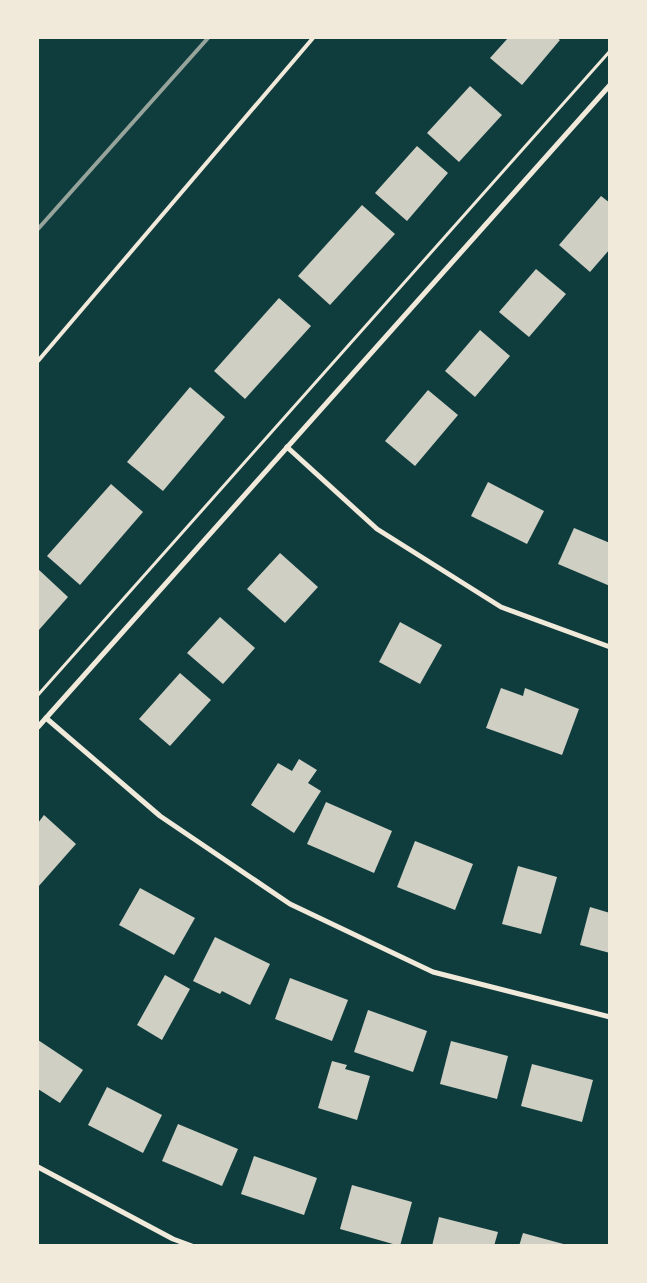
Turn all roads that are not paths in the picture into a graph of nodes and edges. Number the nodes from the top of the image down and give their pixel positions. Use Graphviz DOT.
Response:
graph roads {
  1 [pos="313,38"];
  2 [pos="610,85"];
  3 [pos="38,361"];
  4 [pos="287,447"];
  5 [pos="610,647"];
  6 [pos="46,718"];
  7 [pos="38,727"];
  8 [pos="610,1017"];
  9 [pos="38,1167"];
  10 [pos="192,1246"];
  1 -- 3 [label="lane"];
  2 -- 4 [label="street"];
  4 -- 5 [label="street"];
  4 -- 6 [label="street"];
  6 -- 7 [label="street"];
  6 -- 8 [label="street"];
  9 -- 10 [label="street"];
}
